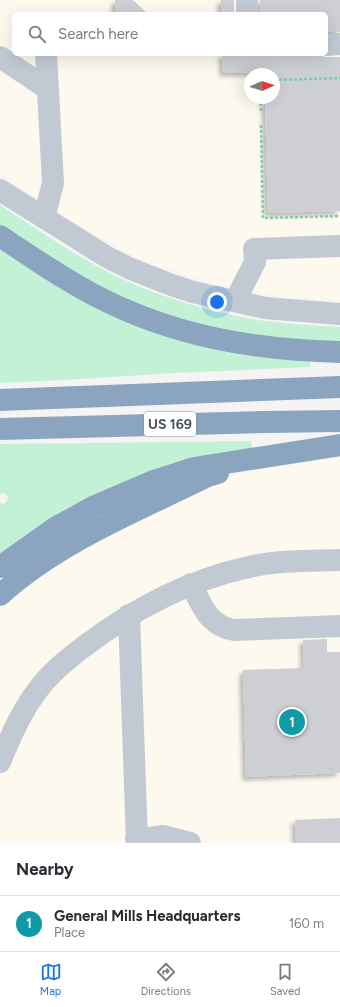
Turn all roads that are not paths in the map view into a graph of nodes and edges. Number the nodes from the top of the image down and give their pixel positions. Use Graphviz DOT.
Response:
graph roads {
  1 [pos="246,0"];
  2 [pos="247,12"];
  3 [pos="340,44"];
  4 [pos="328,45"];
  5 [pos="46,56"];
  6 [pos="0,57"];
  7 [pos="48,89"];
  8 [pos="0,190"];
  9 [pos="44,218"];
  10 [pos="0,236"];
  11 [pos="340,246"];
  12 [pos="235,302"];
  13 [pos="340,314"];
  14 [pos="340,352"];
  15 [pos="340,387"];
  16 [pos="0,400"];
  17 [pos="340,421"];
  18 [pos="0,429"];
  19 [pos="340,445"];
  20 [pos="281,453"];
  21 [pos="340,560"];
  22 [pos="0,567"];
  23 [pos="191,584"];
  24 [pos="0,595"];
  25 [pos="129,615"];
  26 [pos="340,626"];
  27 [pos="0,762"];
  28 [pos="137,840"];
  29 [pos="190,843"];
  1 -- 2 [label="street"];
  3 -- 4 [label="street"];
  5 -- 7 [label="street"];
  6 -- 7 [label="street"];
  7 -- 9 [label="street"];
  8 -- 9 [label="street"];
  9 -- 12 [label="street"];
  10 -- 14 [label="highway"];
  11 -- 12 [label="street"];
  12 -- 13 [label="street"];
  15 -- 16 [label="highway, US 169"];
  17 -- 18 [label="highway, US 169"];
  19 -- 20 [label="highway"];
  20 -- 22 [label="highway"];
  20 -- 24 [label="highway"];
  21 -- 23 [label="street"];
  23 -- 25 [label="street"];
  23 -- 26 [label="street"];
  25 -- 27 [label="street"];
  25 -- 28 [label="street"];
  28 -- 29 [label="street"];
}
